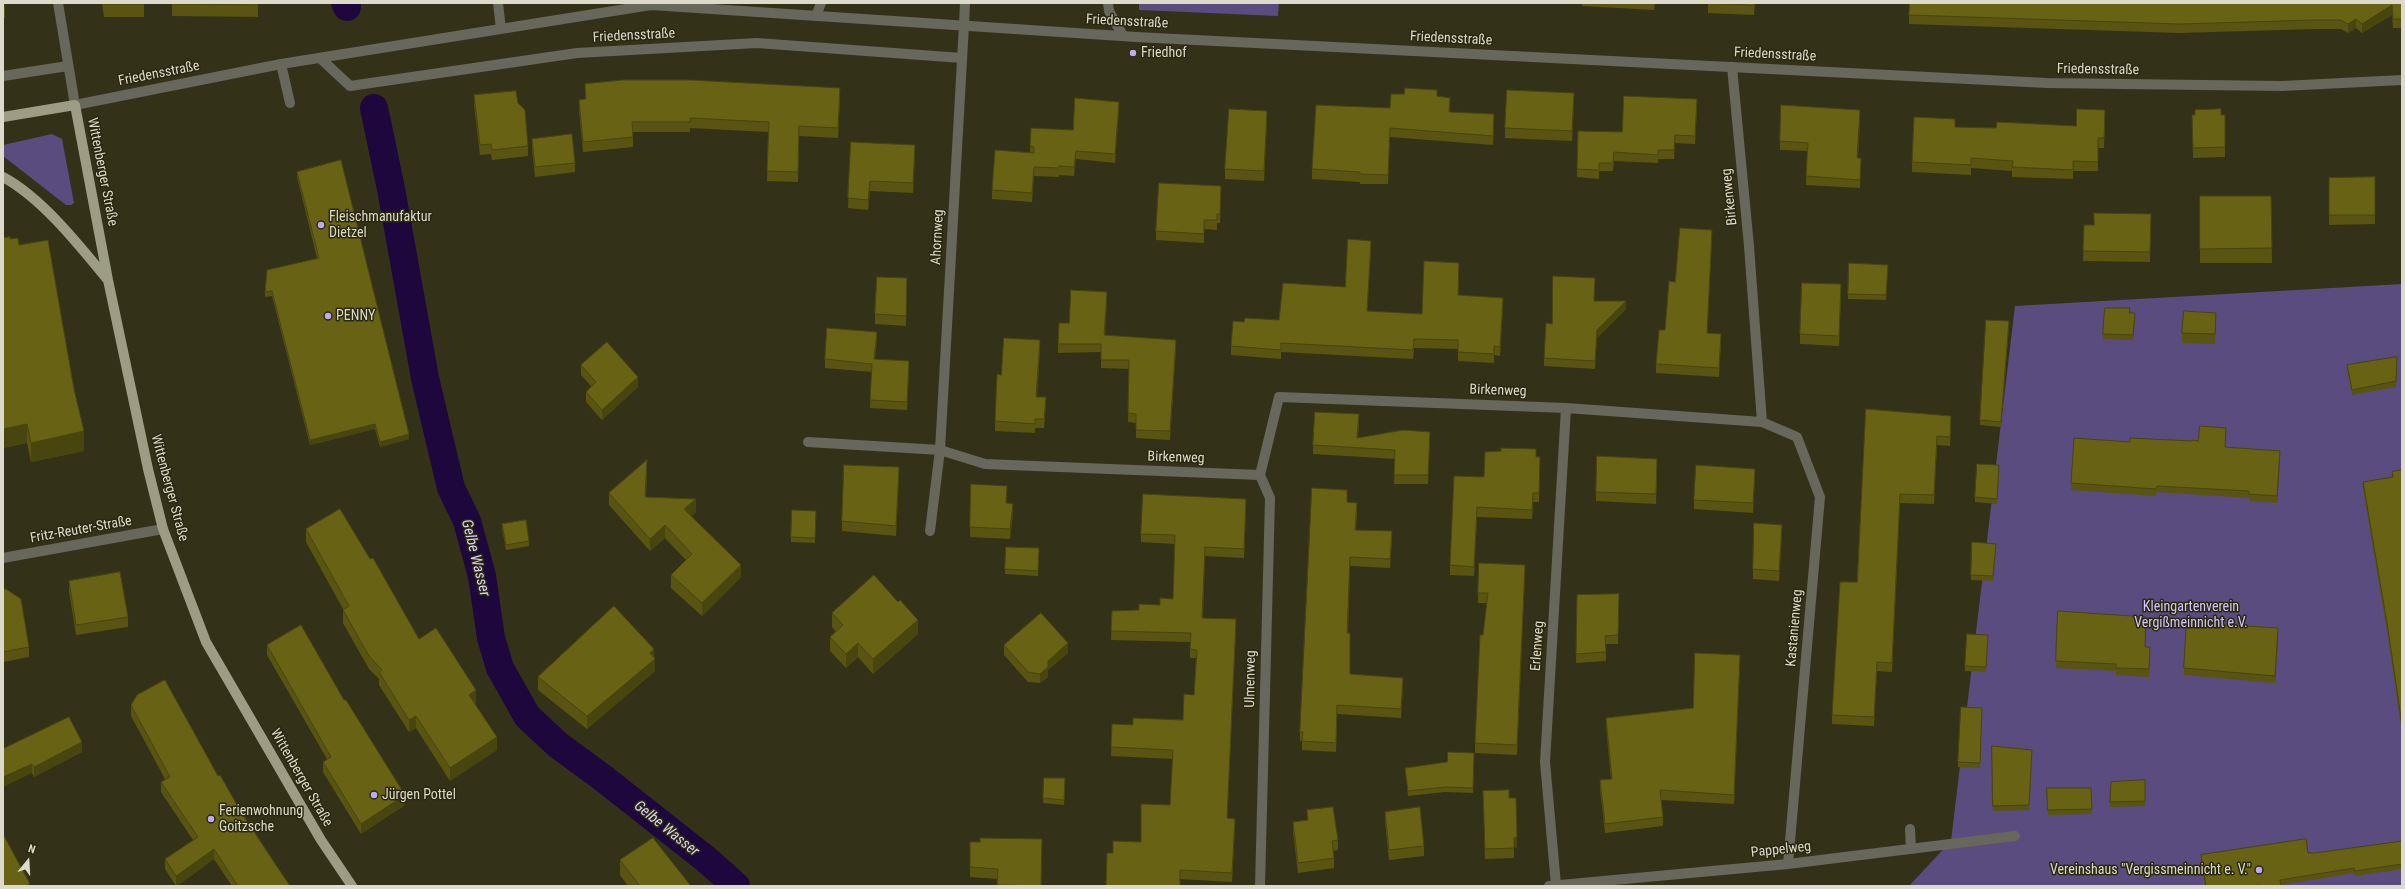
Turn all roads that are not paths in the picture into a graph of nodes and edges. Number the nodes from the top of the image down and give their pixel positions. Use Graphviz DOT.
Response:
graph roads {
  1 [pos="58,3"];
  2 [pos="498,3"];
  3 [pos="821,3"];
  4 [pos="965,3"];
  5 [pos="1108,3"];
  6 [pos="816,16"];
  7 [pos="964,25"];
  8 [pos="501,29"];
  9 [pos="1123,36"];
  10 [pos="320,58"];
  11 [pos="962,58"];
  12 [pos="281,64"];
  13 [pos="68,66"];
  14 [pos="1732,67"];
  15 [pos="3,76"];
  16 [pos="2402,80"];
  17 [pos="290,103"];
  18 [pos="75,105"];
  19 [pos="3,117"];
  20 [pos="3,178"];
  21 [pos="108,280"];
  22 [pos="1566,408"];
  23 [pos="1762,422"];
  24 [pos="808,442"];
  25 [pos="940,450"];
  26 [pos="1260,476"];
  27 [pos="163,529"];
  28 [pos="930,530"];
  29 [pos="3,558"];
  30 [pos="1910,829"];
  31 [pos="2015,836"];
  32 [pos="1912,849"];
  33 [pos="1788,864"];
  34 [pos="352,886"];
  35 [pos="1260,886"];
  36 [pos="1552,886"];
  1 -- 13 [label="street"];
  2 -- 8 [label="street"];
  3 -- 6 [label="street"];
  4 -- 7 [label="street, Ahornweg"];
  5 -- 9 [label="street"];
  6 -- 7 [label="street, Friedensstraße"];
  6 -- 8 [label="street, Friedensstraße"];
  7 -- 9 [label="street, Friedensstraße"];
  7 -- 11 [label="street, Ahornweg"];
  8 -- 10 [label="street, Friedensstraße"];
  9 -- 14 [label="street, Friedensstraße"];
  10 -- 11 [label="street, Friedensstraße"];
  10 -- 12 [label="street, Friedensstraße"];
  11 -- 25 [label="street, Ahornweg"];
  12 -- 17 [label="street"];
  12 -- 18 [label="street, Friedensstraße"];
  13 -- 15 [label="street"];
  13 -- 18 [label="street"];
  14 -- 16 [label="street, Friedensstraße"];
  14 -- 23 [label="street, Birkenweg"];
  18 -- 19 [label="main road, Friedensstraße"];
  18 -- 21 [label="main road, Wittenberger Straße"];
  20 -- 21 [label="main road"];
  21 -- 27 [label="main road, Wittenberger Straße"];
  22 -- 23 [label="street, Birkenweg"];
  22 -- 26 [label="street, Birkenweg"];
  22 -- 36 [label="street, Erlenweg"];
  23 -- 33 [label="street, Kastanienweg"];
  24 -- 25 [label="street"];
  25 -- 26 [label="street, Birkenweg"];
  25 -- 28 [label="street, Ahornweg"];
  26 -- 35 [label="street, Ulmenweg"];
  27 -- 29 [label="street, Fritz-Reuter-Straße"];
  27 -- 34 [label="main road, Wittenberger Straße"];
  30 -- 32 [label="street"];
  31 -- 32 [label="street, Pappelweg"];
  32 -- 33 [label="street, Pappelweg"];
  33 -- 36 [label="street, Pappelweg"];
}
